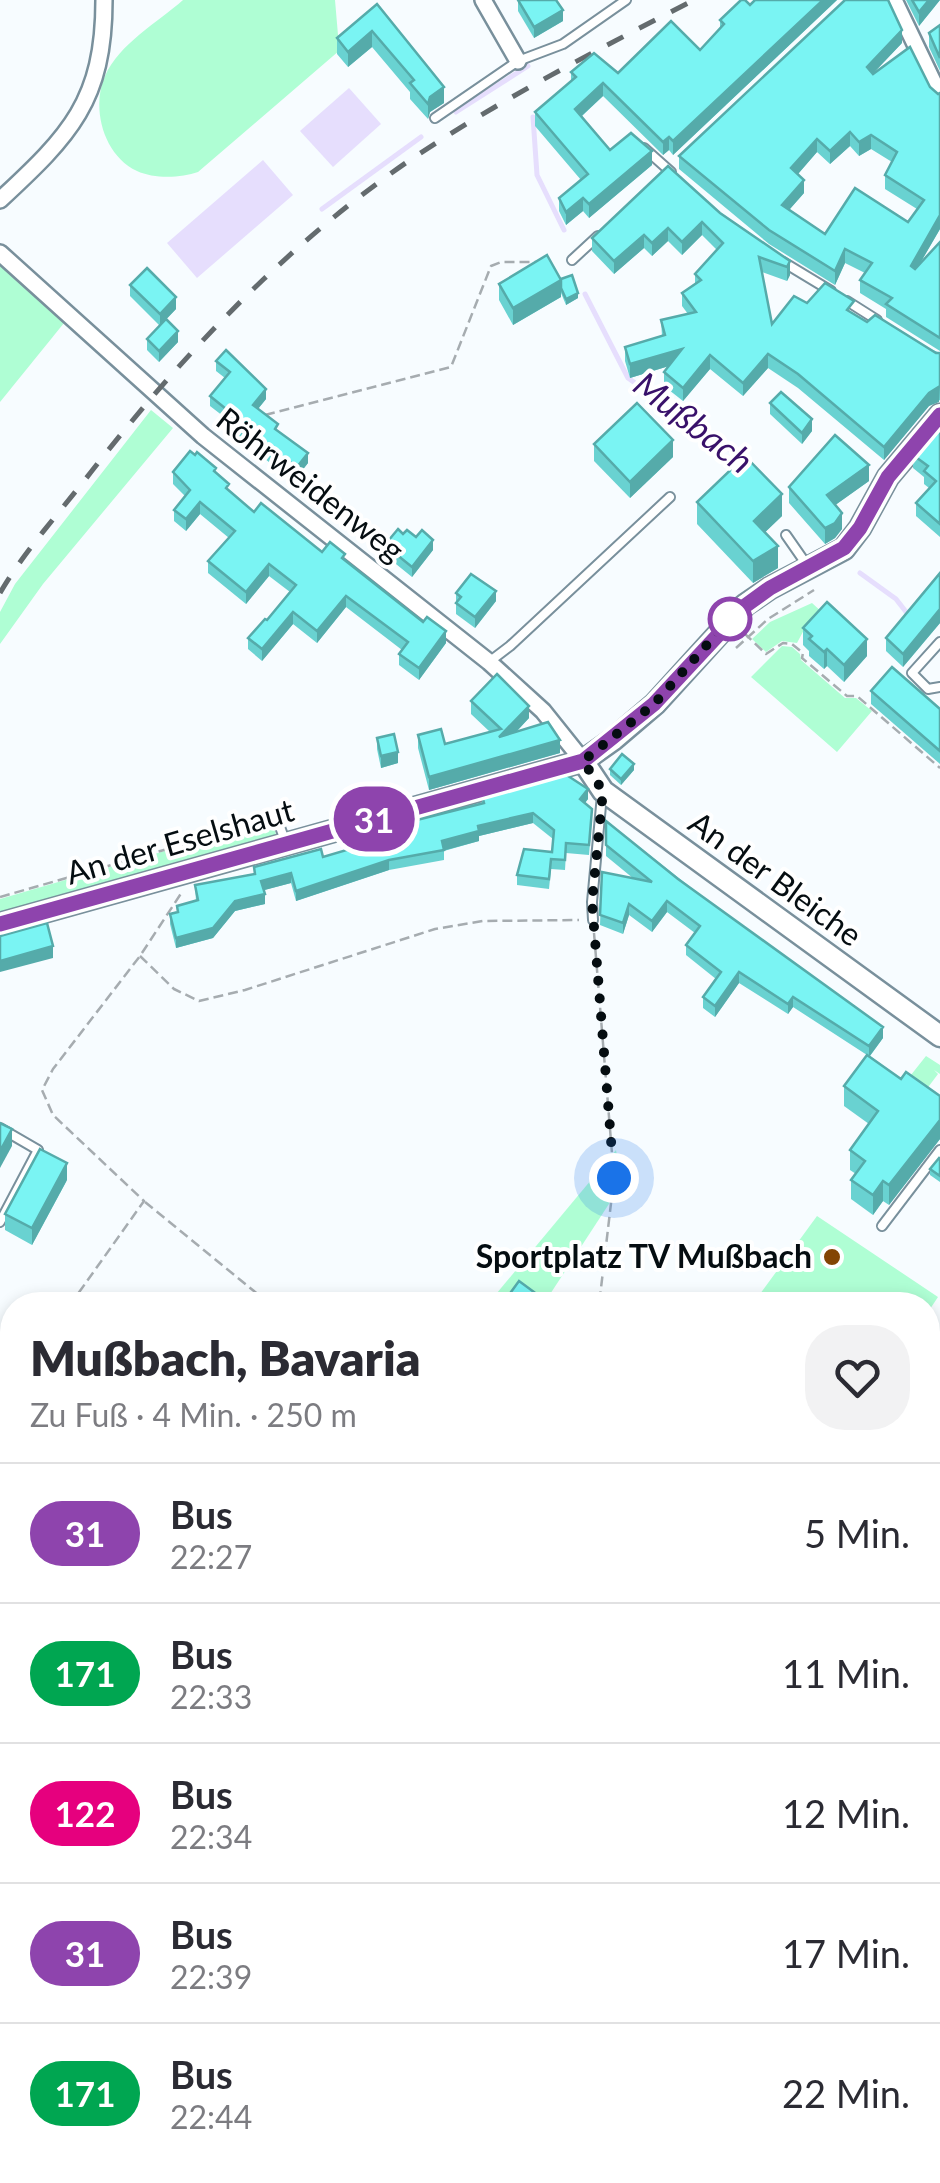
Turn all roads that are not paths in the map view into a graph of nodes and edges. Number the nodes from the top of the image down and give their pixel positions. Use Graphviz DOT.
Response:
graph roads {
  1 [pos="104,0"];
  2 [pos="483,0"];
  3 [pos="626,0"];
  4 [pos="894,0"];
  5 [pos="518,61"];
  6 [pos="940,96"];
  7 [pos="435,118"];
  8 [pos="634,139"];
  9 [pos="682,156"];
  10 [pos="668,170"];
  11 [pos="654,182"];
  12 [pos="682,182"];
  13 [pos="0,200"];
  14 [pos="600,234"];
  15 [pos="0,252"];
  16 [pos="572,260"];
  17 [pos="779,260"];
  18 [pos="886,326"];
  19 [pos="940,415"];
  20 [pos="670,497"];
  21 [pos="786,535"];
  22 [pos="812,579"];
  23 [pos="940,642"];
  24 [pos="488,662"];
  25 [pos="940,687"];
  26 [pos="583,761"];
  27 [pos="603,791"];
  28 [pos="277,819"];
  29 [pos="286,844"];
  30 [pos="594,920"];
  31 [pos="0,924"];
  32 [pos="940,1036"];
  33 [pos="0,1128"];
  34 [pos="940,1150"];
  35 [pos="0,1222"];
  36 [pos="882,1226"];
  1 -- 13 [label="street"];
  2 -- 5 [label="street"];
  3 -- 5 [label="lane"];
  4 -- 6 [label="street"];
  5 -- 7 [label="lane"];
  8 -- 10 [label="lane"];
  9 -- 10 [label="lane"];
  10 -- 11 [label="lane"];
  10 -- 12 [label="lane"];
  14 -- 16 [label="lane"];
  15 -- 24 [label="street, Röhrweidenweg"];
  17 -- 18 [label="lane"];
  19 -- 22 [label="main road, An der Eselshaut"];
  20 -- 24 [label="lane"];
  21 -- 22 [label="lane"];
  22 -- 26 [label="main road, An der Eselshaut"];
  23 -- 25 [label="lane"];
  24 -- 26 [label="street, Röhrweidenweg"];
  26 -- 27 [label="main road, An der Bleiche"];
  26 -- 29 [label="main road, An der Eselshaut"];
  27 -- 30 [label="lane"];
  27 -- 32 [label="main road, An der Bleiche"];
  28 -- 29 [label="lane"];
  29 -- 31 [label="main road, An der Eselshaut"];
  33 -- 35 [label="lane"];
  34 -- 36 [label="lane"];
}
